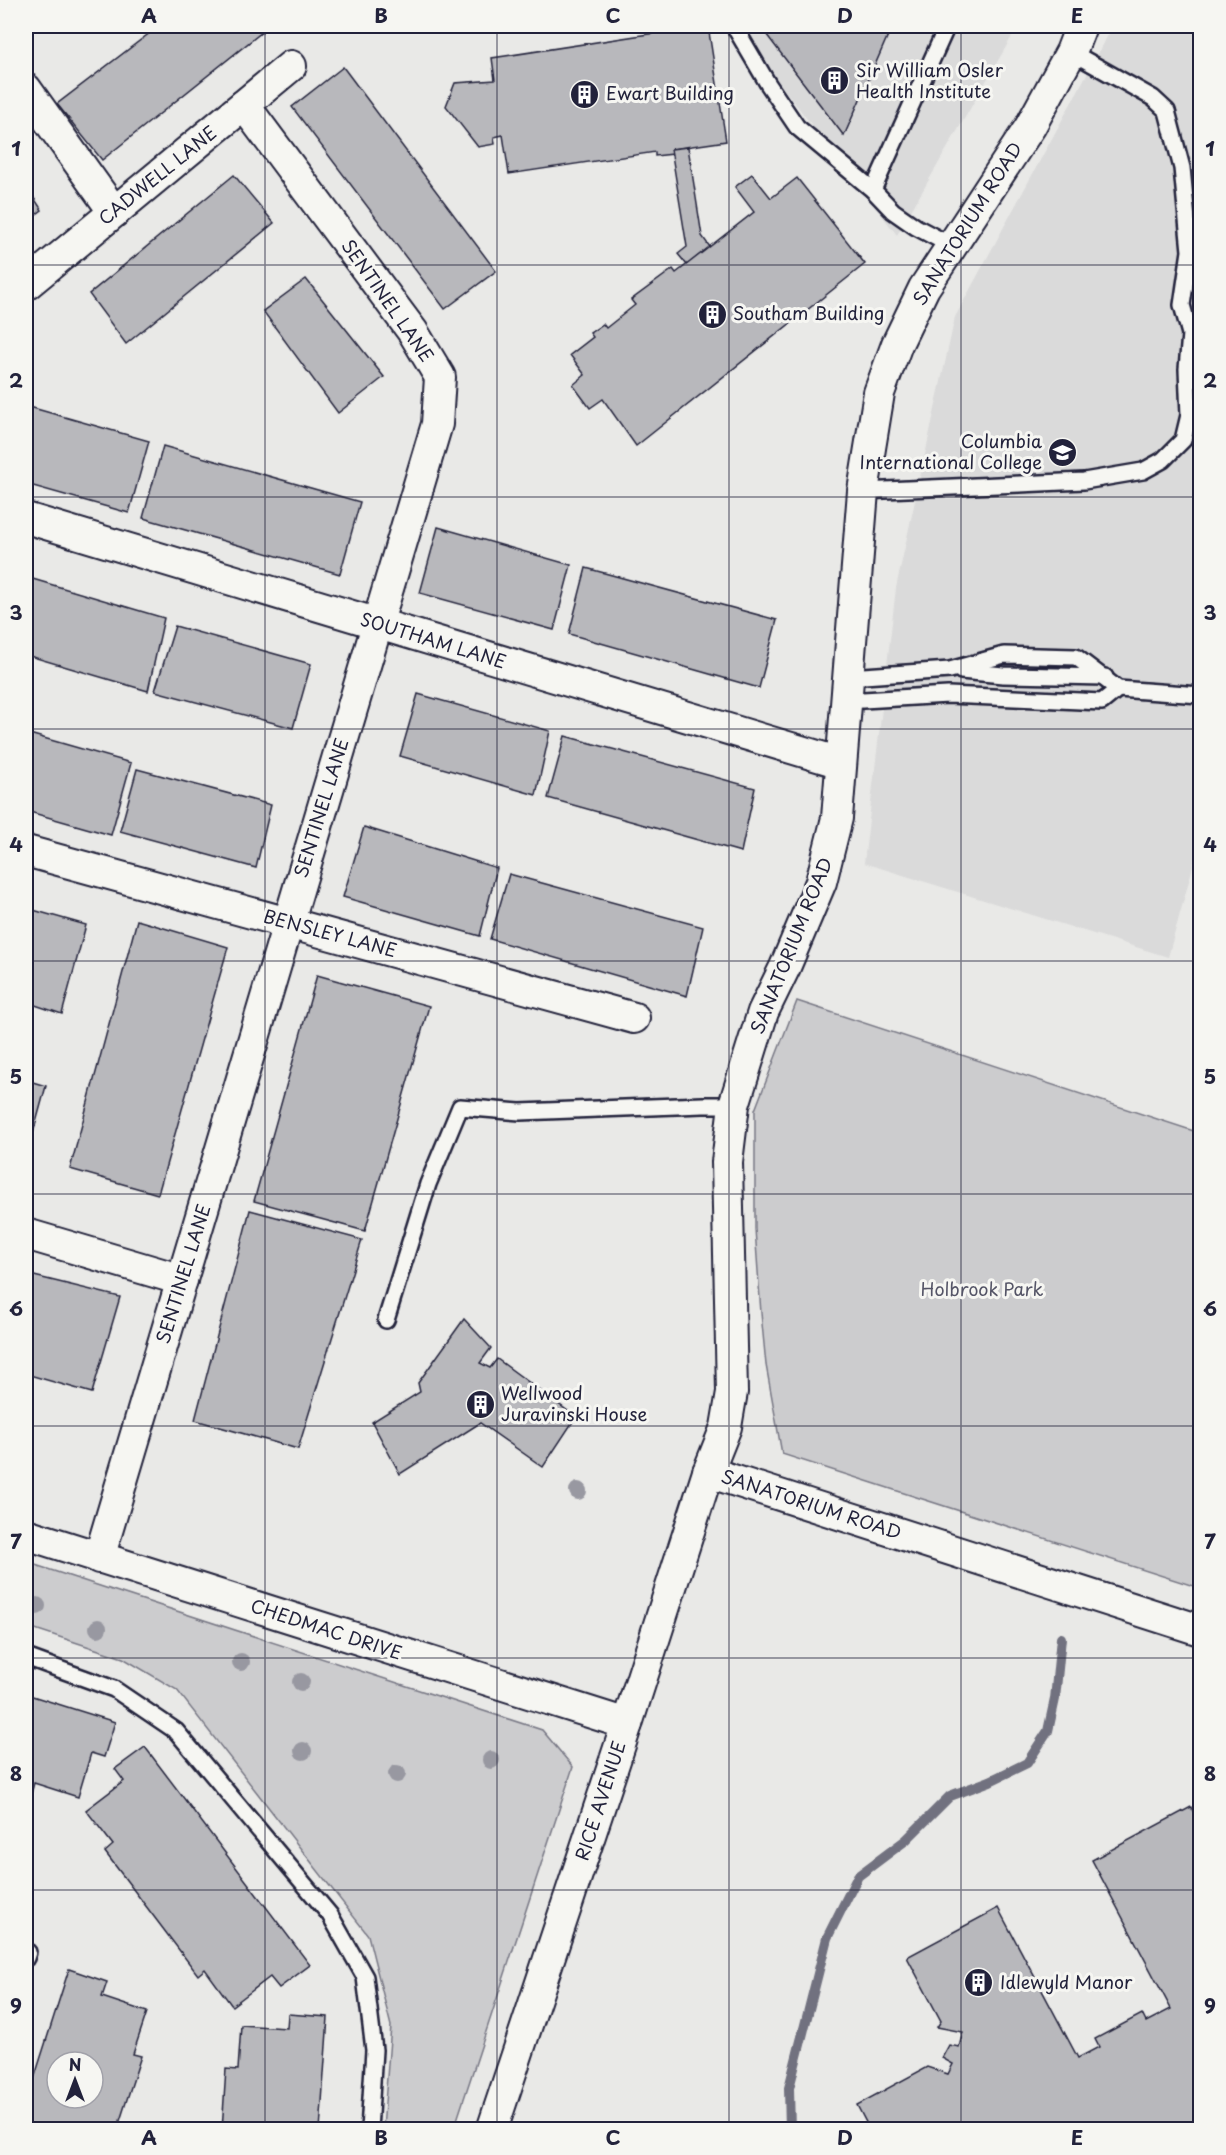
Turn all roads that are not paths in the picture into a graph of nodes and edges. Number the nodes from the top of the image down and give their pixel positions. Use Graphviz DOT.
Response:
graph roads {
  1 [pos="734,26"];
  2 [pos="947,26"];
  3 [pos="1076,39"];
  4 [pos="291,66"];
  5 [pos="26,89"];
  6 [pos="244,105"];
  7 [pos="873,190"];
  8 [pos="114,212"];
  9 [pos="952,246"];
  10 [pos="26,285"];
  11 [pos="863,491"];
  12 [pos="26,518"];
  13 [pos="377,624"];
  14 [pos="848,689"];
  15 [pos="1118,689"];
  16 [pos="1200,695"];
  17 [pos="841,763"];
  18 [pos="26,851"];
  19 [pos="288,923"];
  20 [pos="634,1018"];
  21 [pos="734,1105"];
  22 [pos="26,1234"];
  23 [pos="182,1280"];
  24 [pos="386,1320"];
  25 [pos="708,1472"];
  26 [pos="26,1534"];
  27 [pos="99,1558"];
  28 [pos="1200,1630"];
  29 [pos="26,1657"];
  30 [pos="627,1724"];
  31 [pos="369,2130"];
  32 [pos="492,2130"];
  1 -- 7 [label="lane"];
  2 -- 7 [label="lane"];
  3 -- 9 [label="street, SANATORIUM ROAD"];
  3 -- 11 [label="lane"];
  4 -- 6 [label="street, CADWELL LANE"];
  5 -- 8 [label="street"];
  6 -- 8 [label="street, CADWELL LANE"];
  6 -- 13 [label="street, SENTINEL LANE"];
  7 -- 9 [label="lane"];
  8 -- 10 [label="street, CADWELL LANE"];
  9 -- 11 [label="street, SANATORIUM ROAD"];
  11 -- 14 [label="street, SANATORIUM ROAD"];
  12 -- 13 [label="street, SOUTHAM LANE"];
  13 -- 17 [label="street, SOUTHAM LANE"];
  13 -- 19 [label="street, SENTINEL LANE"];
  14 -- 15 [label="lane"];
  14 -- 15 [label="lane"];
  14 -- 17 [label="street, SANATORIUM ROAD"];
  15 -- 16 [label="lane"];
  17 -- 21 [label="street, SANATORIUM ROAD"];
  18 -- 19 [label="street, BENSLEY LANE"];
  19 -- 20 [label="street, BENSLEY LANE"];
  19 -- 23 [label="street, SENTINEL LANE"];
  21 -- 24 [label="lane"];
  21 -- 25 [label="street, SANATORIUM ROAD"];
  22 -- 23 [label="street"];
  23 -- 27 [label="street, SENTINEL LANE"];
  25 -- 28 [label="street, SANATORIUM ROAD"];
  25 -- 30 [label="street, RICE AVENUE"];
  26 -- 27 [label="street, CHEDMAC DRIVE"];
  27 -- 30 [label="street, CHEDMAC DRIVE"];
  29 -- 31 [label="lane"];
  30 -- 32 [label="street, RICE AVENUE"];
}
